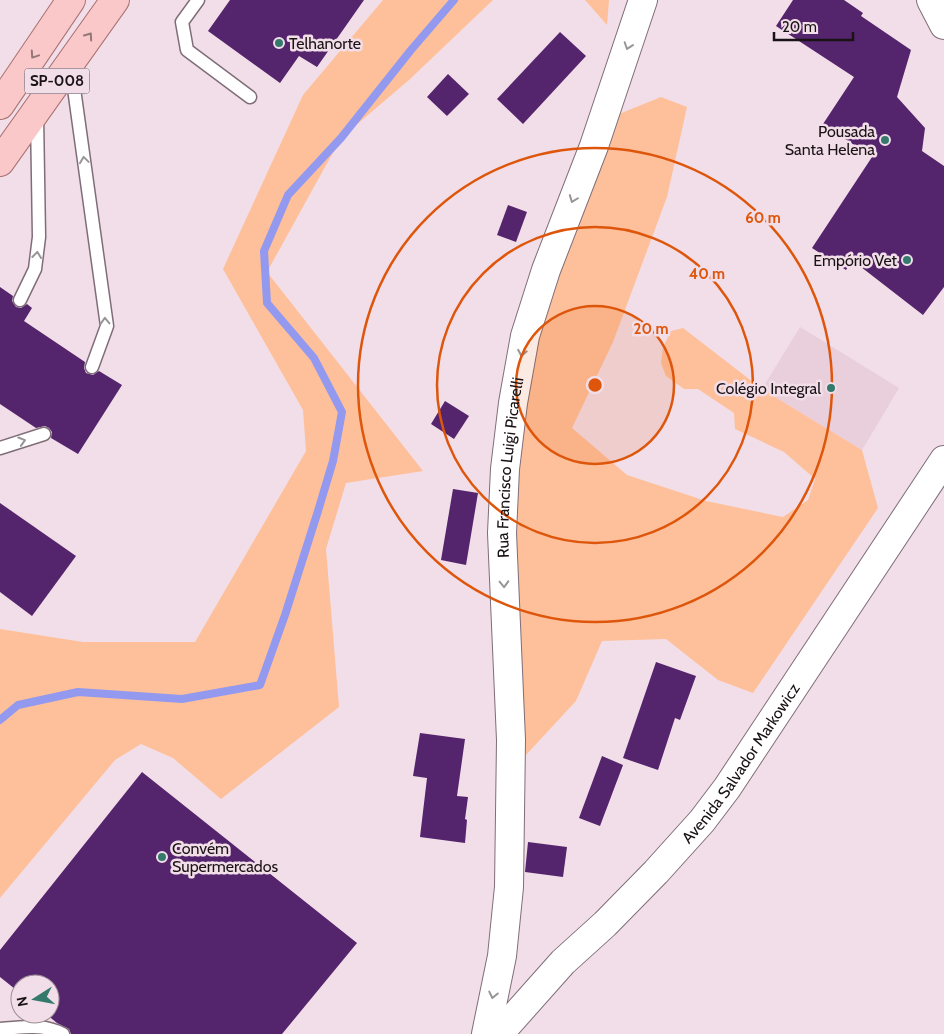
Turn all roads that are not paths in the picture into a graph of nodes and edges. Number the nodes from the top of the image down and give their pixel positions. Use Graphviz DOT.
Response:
graph roads {
  1 [pos="71,0"];
  2 [pos="115,0"];
  3 [pos="198,0"];
  4 [pos="643,0"];
  5 [pos="930,0"];
  6 [pos="944,25"];
  7 [pos="71,62"];
  8 [pos="250,97"];
  9 [pos="0,105"];
  10 [pos="36,110"];
  11 [pos="0,162"];
  12 [pos="20,300"];
  13 [pos="92,367"];
  14 [pos="44,434"];
  15 [pos="0,448"];
  16 [pos="944,460"];
  17 [pos="502,956"];
  18 [pos="550,977"];
  19 [pos="0,1029"];
  20 [pos="63,1034"];
  21 [pos="486,1034"];
  22 [pos="499,1034"];
  1 -- 9 [label="main road, SP-008, one-way"];
  7 -- 2 [label="main road, SP-008, one-way"];
  3 -- 8 [label="lane"];
  4 -- 17 [label="street, Rua Francisco Luigi Picarelli, one-way"];
  5 -- 6 [label="street"];
  7 -- 10 [label="main road, SP-008"];
  13 -- 7 [label="lane, one-way"];
  10 -- 11 [label="main road, SP-008"];
  12 -- 10 [label="lane, one-way"];
  15 -- 14 [label="lane, one-way"];
  16 -- 18 [label="street, Avenida Salvador Markowicz"];
  17 -- 18 [label="street"];
  17 -- 21 [label="street, Rua Francisco Luigi Picarelli, one-way"];
  18 -- 22 [label="street, Avenida Salvador Markowicz"];
  19 -- 20 [label="lane"];
}
